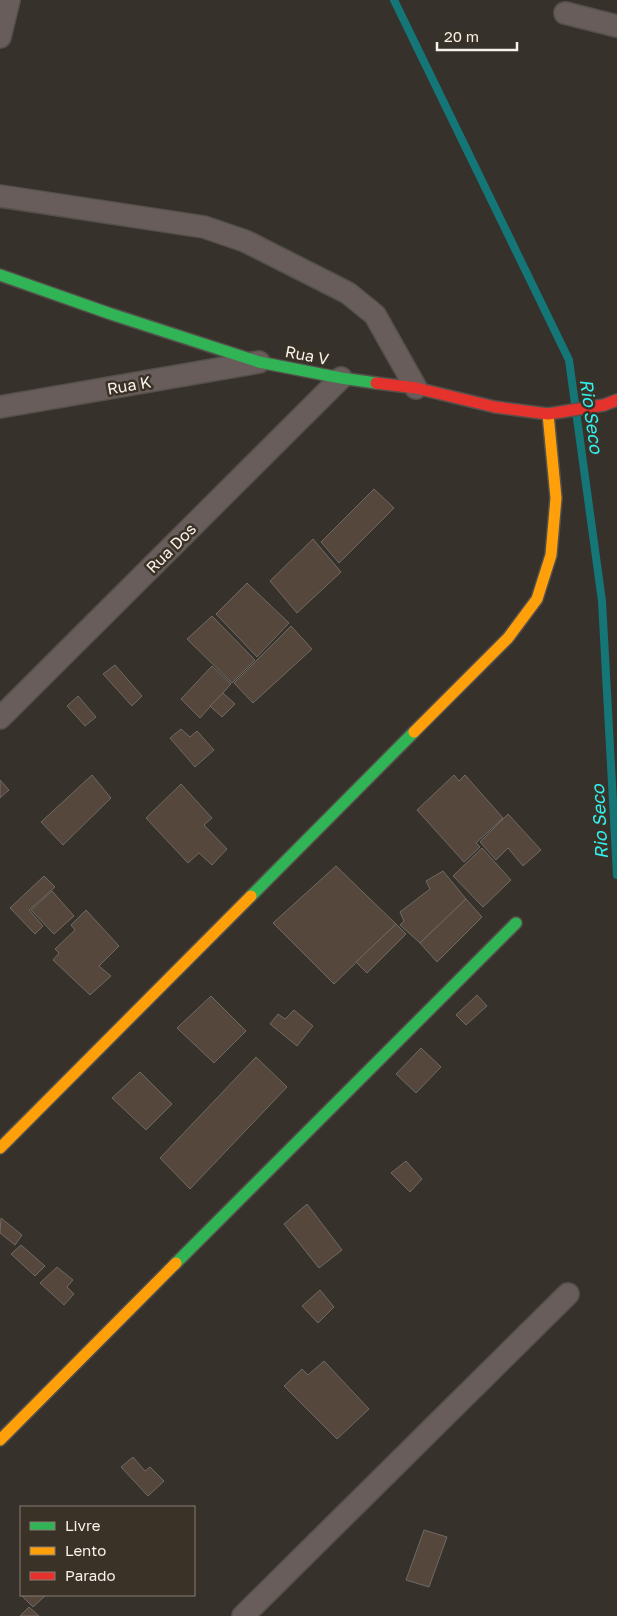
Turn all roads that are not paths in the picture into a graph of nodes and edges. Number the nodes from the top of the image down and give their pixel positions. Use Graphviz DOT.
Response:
graph roads {
  1 [pos="9,0"];
  2 [pos="565,13"];
  3 [pos="617,26"];
  4 [pos="0,36"];
  5 [pos="0,196"];
  6 [pos="0,275"];
  7 [pos="259,362"];
  8 [pos="341,378"];
  9 [pos="416,388"];
  10 [pos="617,400"];
  11 [pos="0,407"];
  12 [pos="548,414"];
  13 [pos="27,690"];
  14 [pos="0,696"];
  15 [pos="0,718"];
  16 [pos="516,923"];
  17 [pos="0,1148"];
  18 [pos="568,1294"];
  19 [pos="0,1440"];
  20 [pos="243,1616"];
  1 -- 4 [label="street"];
  2 -- 3 [label="street"];
  5 -- 9 [label="street"];
  6 -- 7 [label="street, Rua V"];
  7 -- 8 [label="street, Rua V"];
  7 -- 11 [label="street, Rua K"];
  8 -- 9 [label="street, Rua V"];
  8 -- 13 [label="street, Rua Dos"];
  9 -- 12 [label="street, Rua V"];
  10 -- 12 [label="street, Rua V"];
  12 -- 17 [label="street"];
  13 -- 14 [label="street"];
  13 -- 15 [label="street, Rua Dos"];
  16 -- 19 [label="street"];
  18 -- 20 [label="street"];
}
